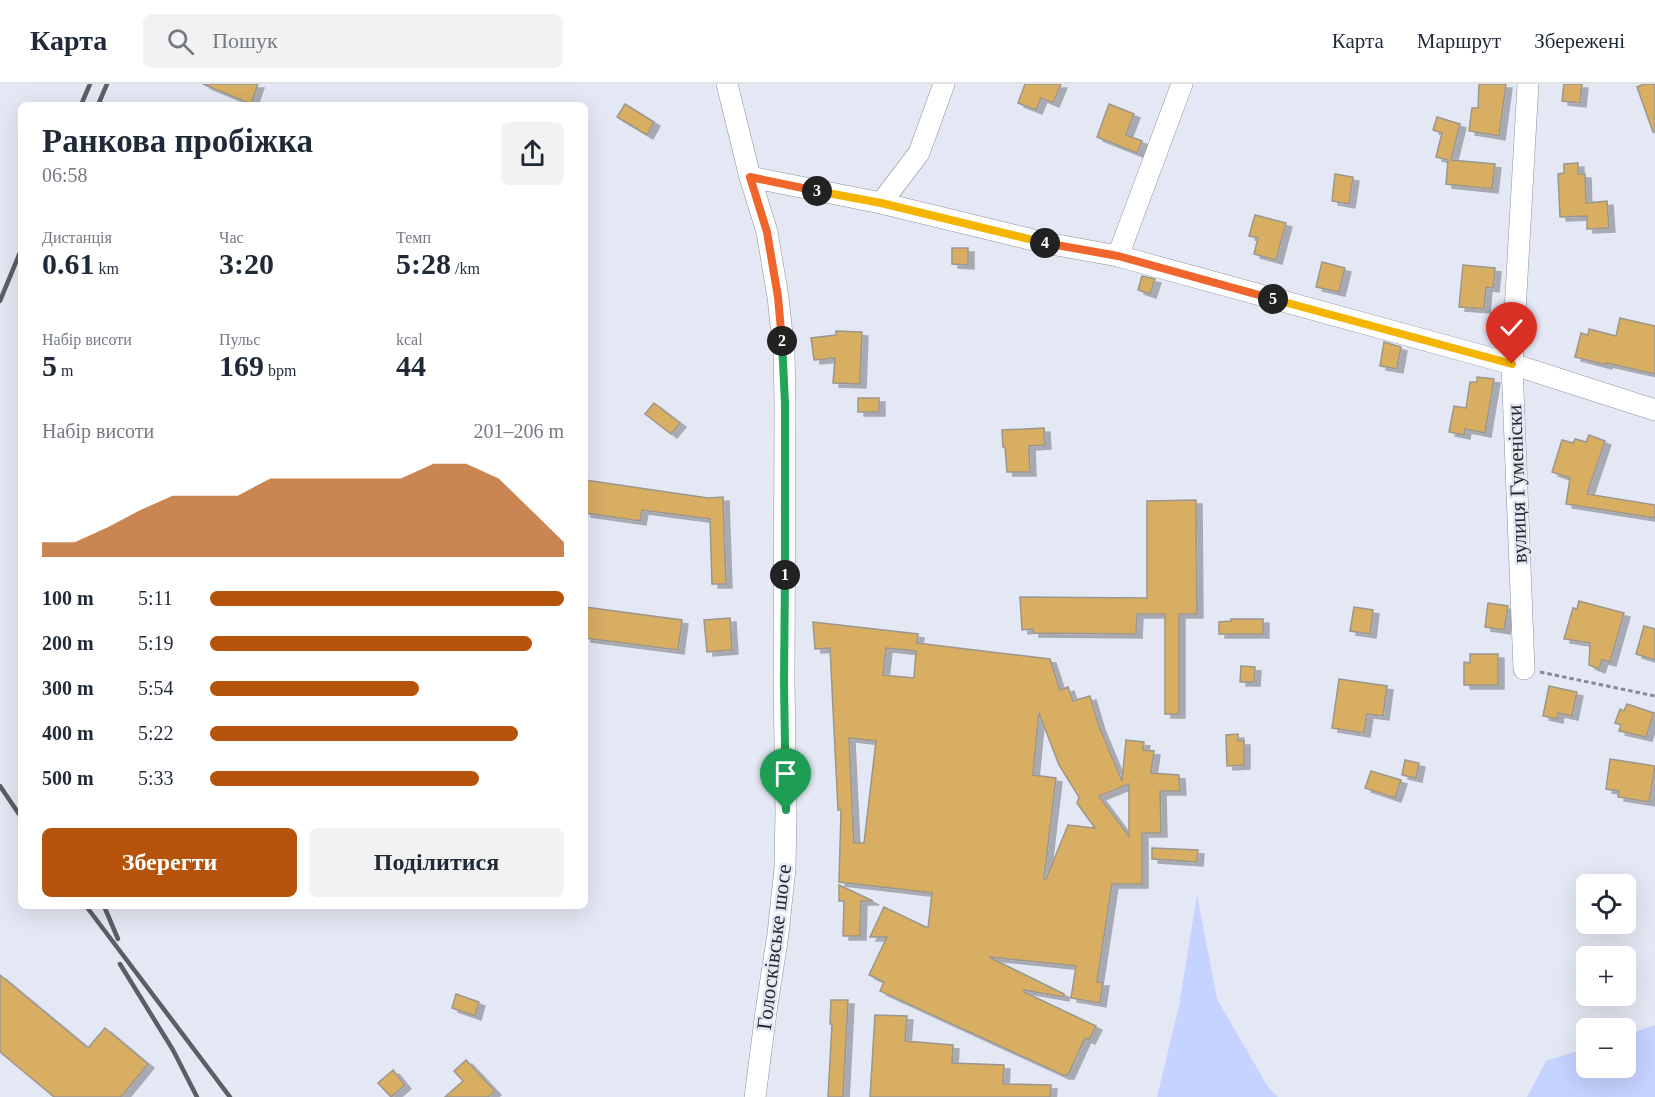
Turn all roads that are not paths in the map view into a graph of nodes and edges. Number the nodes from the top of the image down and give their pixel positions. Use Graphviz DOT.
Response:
graph roads {
  1 [pos="727,84"];
  2 [pos="944,84"];
  3 [pos="1182,84"];
  4 [pos="1528,84"];
  5 [pos="750,177"];
  6 [pos="881,203"];
  7 [pos="1118,256"];
  8 [pos="1512,364"];
  9 [pos="1655,410"];
  10 [pos="1524,669"];
  11 [pos="755,1097"];
  1 -- 5 [label="street, Голосківське шосе"];
  2 -- 6 [label="street"];
  3 -- 7 [label="street"];
  4 -- 8 [label="street, вулиця Гуменіски"];
  5 -- 6 [label="street"];
  5 -- 11 [label="street, Голосківське шосе"];
  6 -- 7 [label="street"];
  7 -- 8 [label="street"];
  8 -- 9 [label="street"];
  8 -- 10 [label="street, вулиця Гуменіски"];
}
